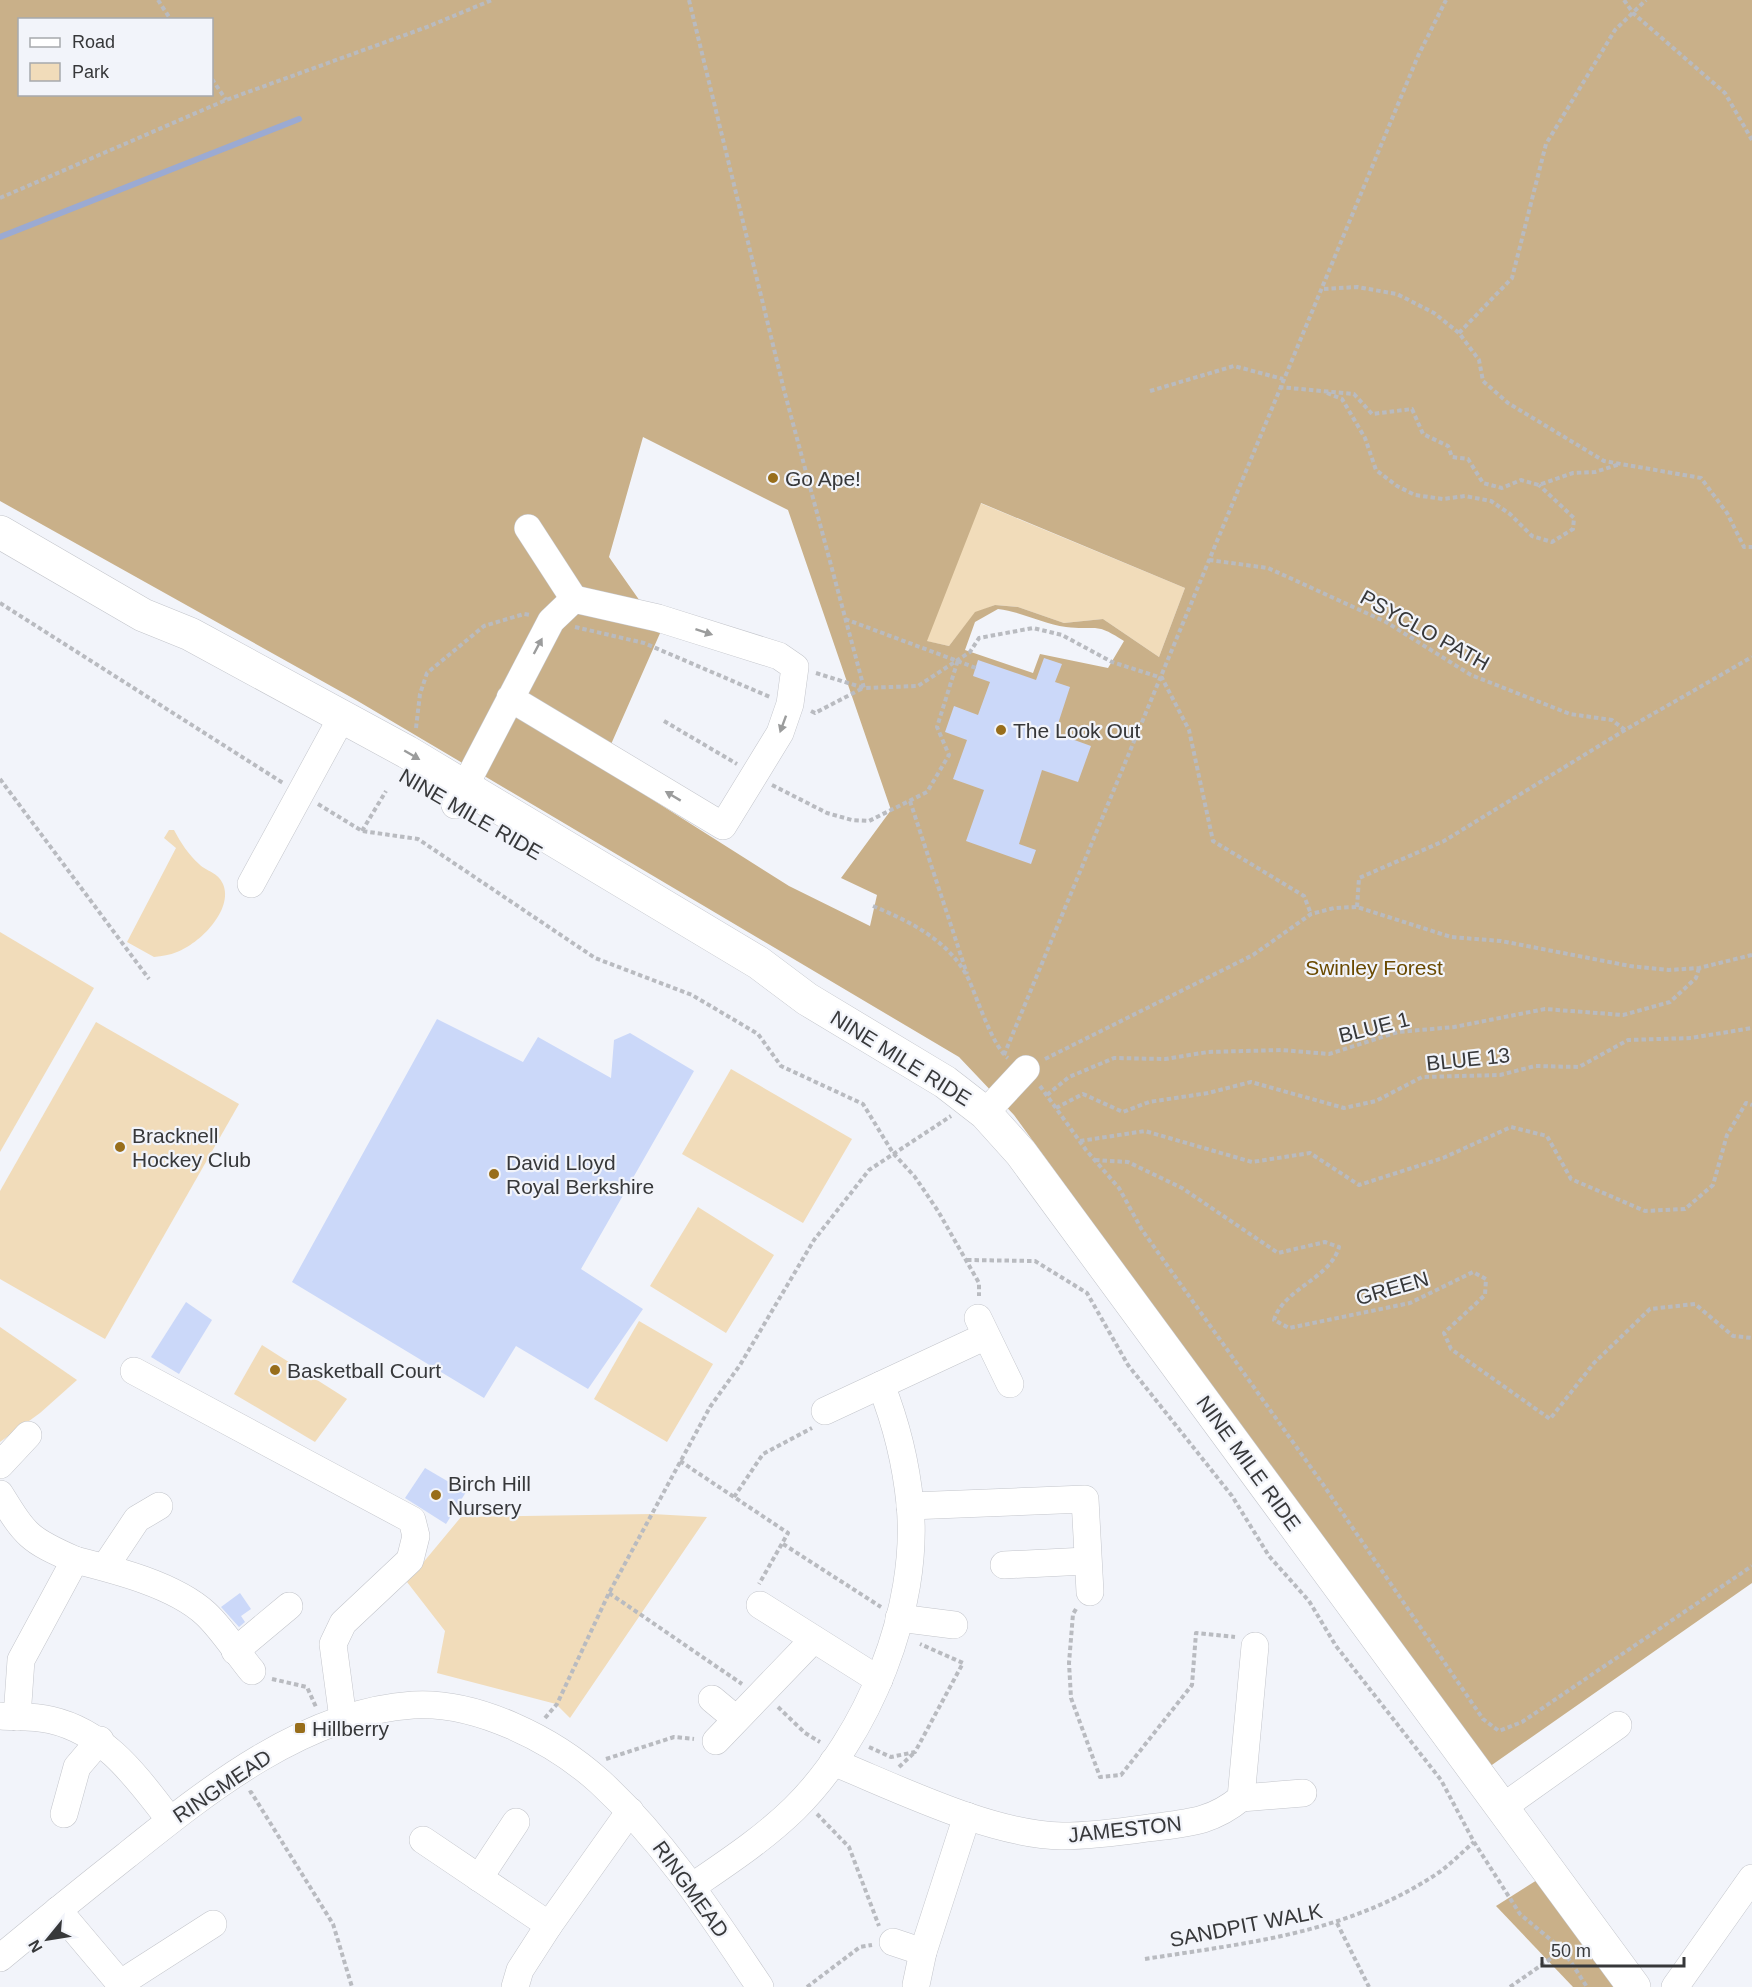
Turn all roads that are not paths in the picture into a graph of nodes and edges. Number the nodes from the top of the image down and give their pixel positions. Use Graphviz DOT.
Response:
graph roads {
  1 [pos="528,528"];
  2 [pos="0,532"];
  3 [pos="574,599"];
  4 [pos="510,698"];
  5 [pos="338,725"];
  6 [pos="460,795"];
  7 [pos="251,884"];
  8 [pos="1015,1062"];
  9 [pos="978,1107"];
  10 [pos="134,1371"];
  11 [pos="1010,1384"];
  12 [pos="881,1385"];
  13 [pos="825,1411"];
  14 [pos="28,1435"];
  15 [pos="0,1465"];
  16 [pos="0,1494"];
  17 [pos="159,1506"];
  18 [pos="910,1506"];
  19 [pos="75,1560"];
  20 [pos="1086,1561"];
  21 [pos="1004,1565"];
  22 [pos="105,1568"];
  23 [pos="1090,1592"];
  24 [pos="760,1605"];
  25 [pos="289,1606"];
  26 [pos="954,1625"];
  27 [pos="897,1626"];
  28 [pos="813,1640"];
  29 [pos="1256,1646"];
  30 [pos="879,1680"];
  31 [pos="712,1699"];
  32 [pos="8,1717"];
  33 [pos="343,1719"];
  34 [pos="736,1719"];
  35 [pos="1618,1725"];
  36 [pos="100,1740"];
  37 [pos="716,1741"];
  38 [pos="841,1751"];
  39 [pos="1303,1793"];
  40 [pos="1241,1798"];
  41 [pos="1503,1807"];
  42 [pos="630,1811"];
  43 [pos="64,1814"];
  44 [pos="967,1816"];
  45 [pos="170,1820"];
  46 [pos="516,1822"];
  47 [pos="423,1840"];
  48 [pos="479,1878"];
  49 [pos="1752,1878"];
  50 [pos="693,1886"];
  51 [pos="58,1910"];
  52 [pos="213,1924"];
  53 [pos="549,1925"];
  54 [pos="893,1942"];
  55 [pos="923,1952"];
  56 [pos="0,1958"];
  57 [pos="122,1985"];
  58 [pos="916,1985"];
  59 [pos="515,1987"];
  60 [pos="760,1987"];
  61 [pos="1634,1987"];
  62 [pos="1675,1987"];
  1 -- 3 [label="street"];
  2 -- 5 [label="main road, NINE MILE RIDE"];
  4 -- 3 [label="street, one-way"];
  3 -- 4 [label="street, one-way"];
  4 -- 6 [label="street"];
  5 -- 6 [label="main road, NINE MILE RIDE"];
  5 -- 7 [label="street"];
  6 -- 9 [label="main road, NINE MILE RIDE"];
  8 -- 9 [label="street"];
  9 -- 41 [label="main road, NINE MILE RIDE"];
  10 -- 33 [label="street"];
  11 -- 12 [label="street"];
  12 -- 13 [label="street"];
  12 -- 18 [label="street"];
  14 -- 15 [label="street"];
  16 -- 19 [label="street"];
  17 -- 22 [label="street"];
  18 -- 20 [label="street"];
  18 -- 27 [label="street"];
  19 -- 22 [label="street"];
  19 -- 32 [label="street"];
  20 -- 21 [label="street"];
  20 -- 23 [label="street"];
  22 -- 25 [label="street"];
  24 -- 28 [label="street"];
  26 -- 27 [label="street"];
  27 -- 30 [label="street"];
  28 -- 30 [label="street"];
  28 -- 34 [label="street"];
  29 -- 40 [label="street"];
  30 -- 38 [label="street"];
  31 -- 34 [label="street"];
  32 -- 36 [label="street"];
  33 -- 42 [label="street, RINGMEAD"];
  33 -- 45 [label="street, RINGMEAD"];
  34 -- 37 [label="street"];
  35 -- 41 [label="street"];
  36 -- 43 [label="street"];
  36 -- 45 [label="street"];
  38 -- 44 [label="street, JAMESTON"];
  38 -- 50 [label="street"];
  39 -- 40 [label="street"];
  40 -- 44 [label="street, JAMESTON"];
  41 -- 61 [label="main road, NINE MILE RIDE"];
  42 -- 50 [label="street, RINGMEAD"];
  42 -- 53 [label="street"];
  44 -- 55 [label="street"];
  45 -- 51 [label="street, RINGMEAD"];
  46 -- 48 [label="street"];
  47 -- 48 [label="street"];
  48 -- 53 [label="street"];
  49 -- 62 [label="street"];
  50 -- 60 [label="street, RINGMEAD"];
  51 -- 56 [label="street, RINGMEAD"];
  51 -- 57 [label="street"];
  52 -- 57 [label="street"];
  53 -- 59 [label="street"];
  54 -- 55 [label="street"];
  55 -- 58 [label="street"];
}
